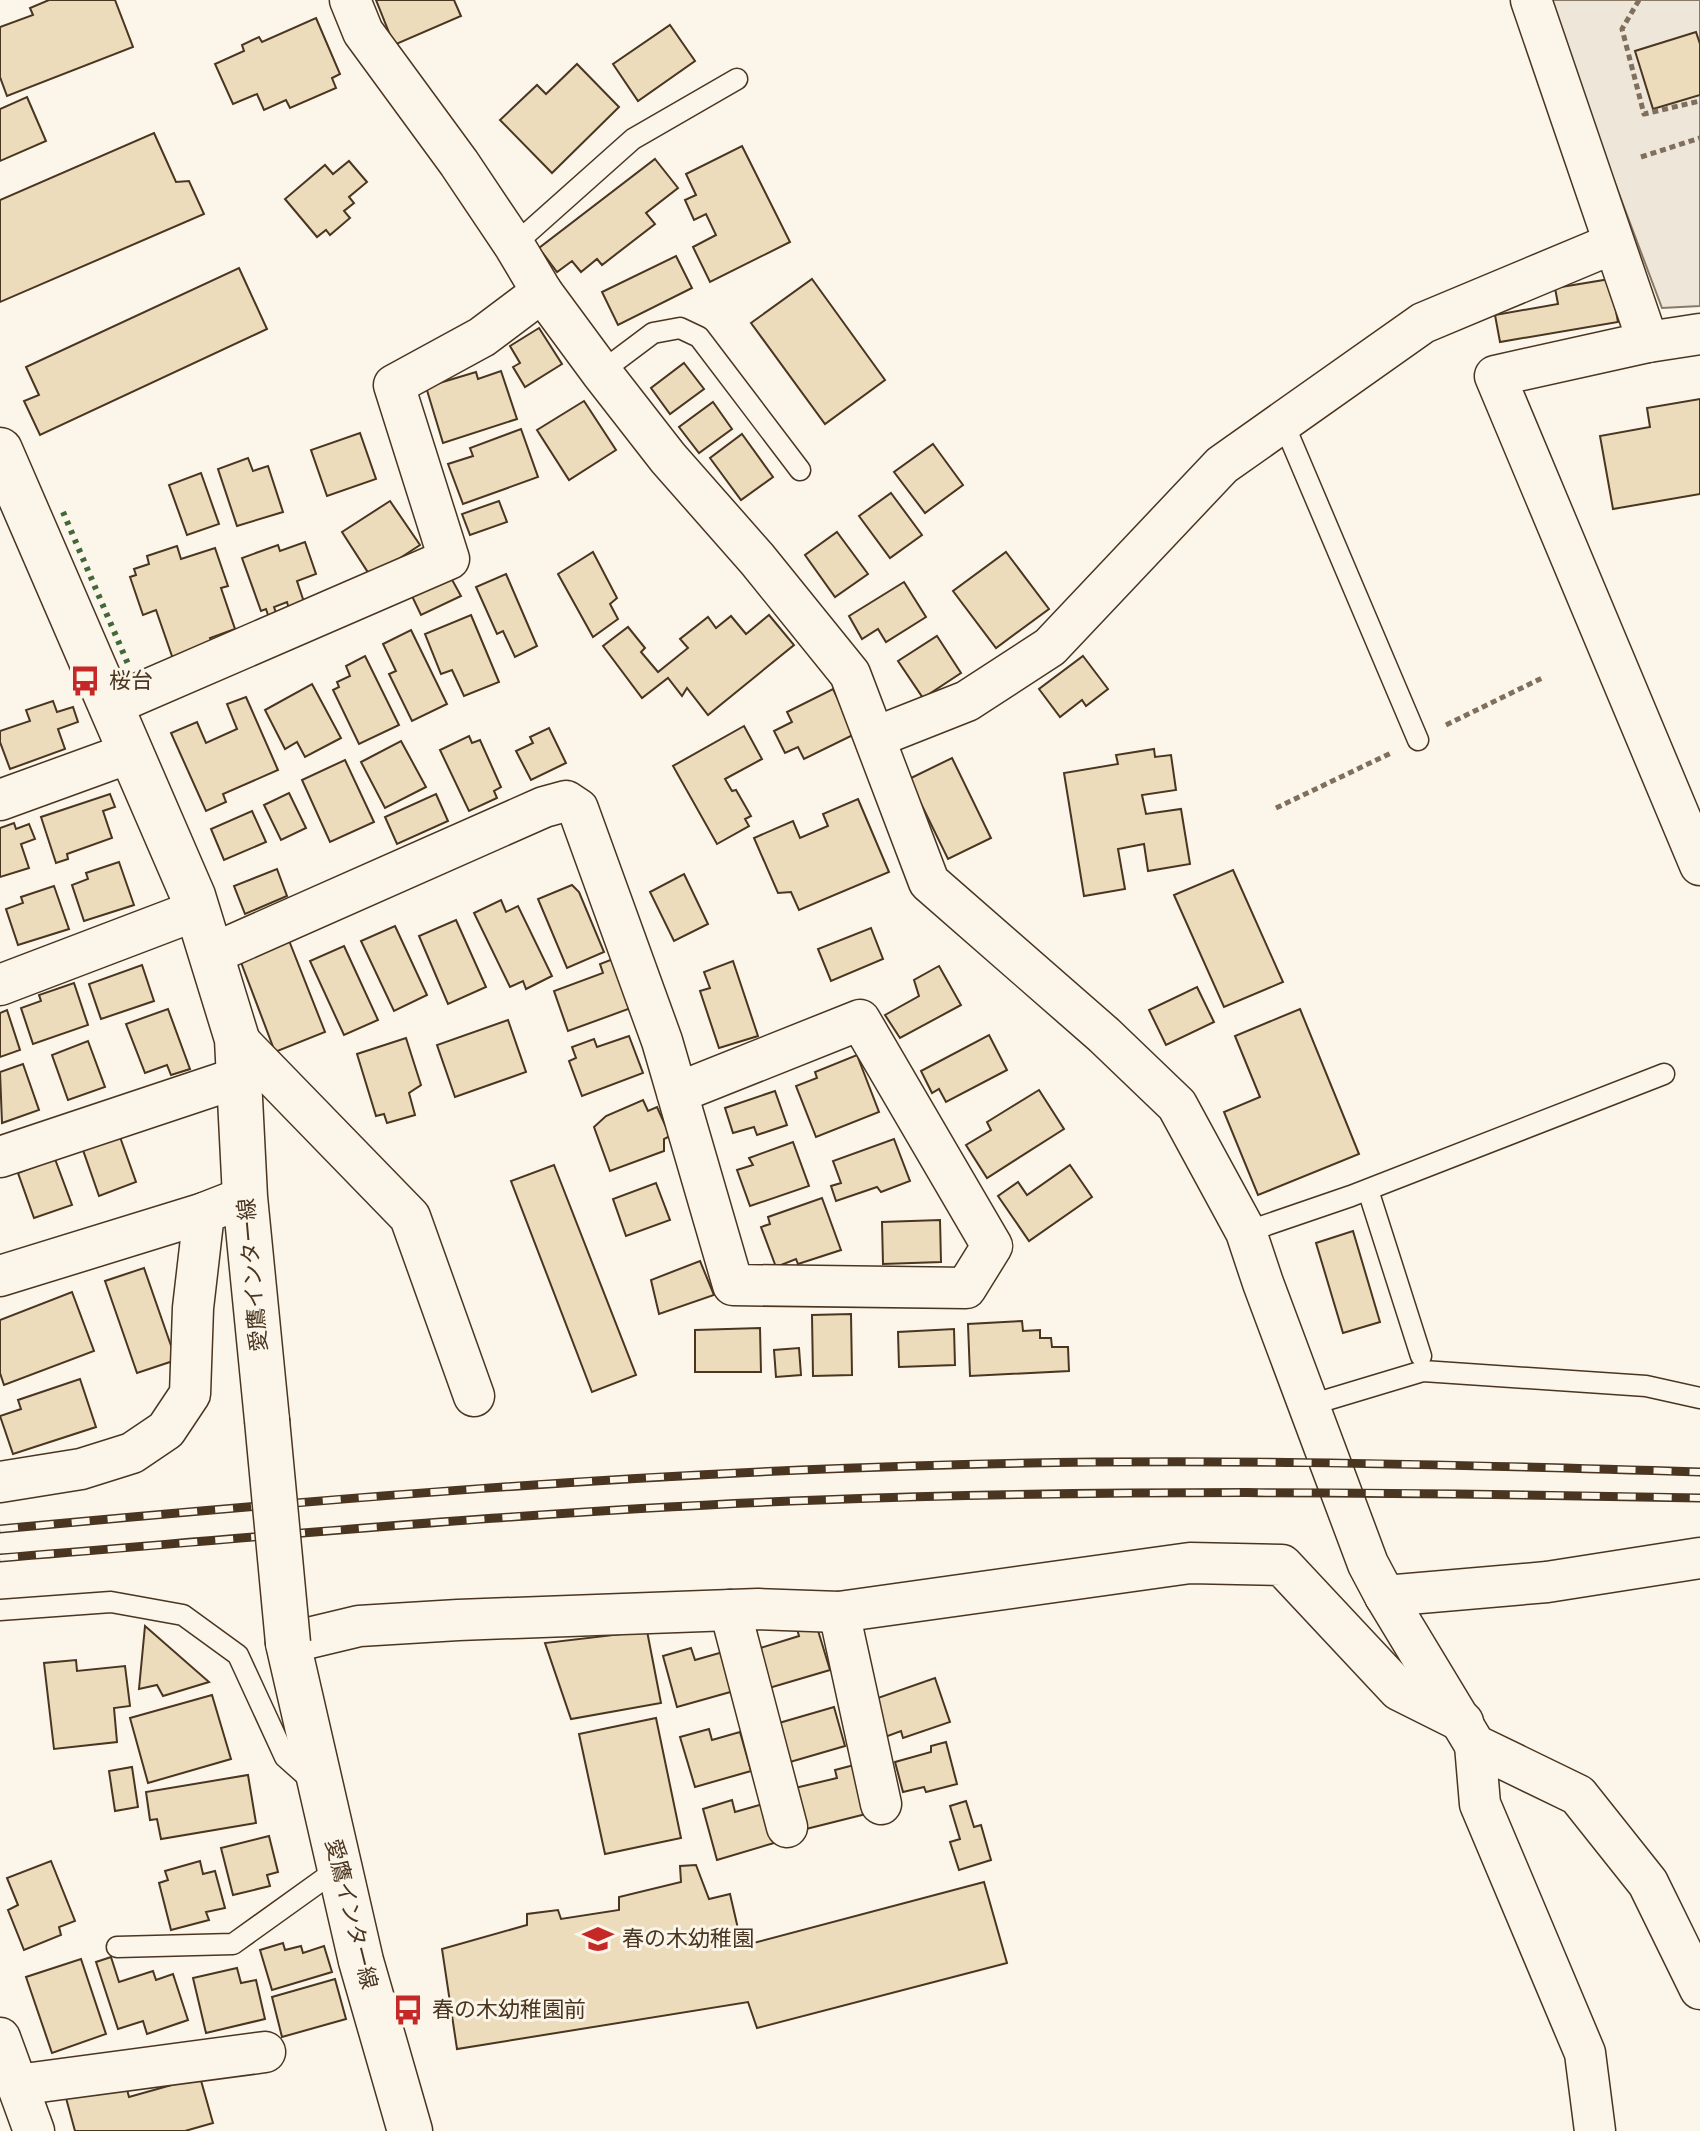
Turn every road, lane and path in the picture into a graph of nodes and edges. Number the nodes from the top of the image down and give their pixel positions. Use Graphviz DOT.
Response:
graph roads {
  1 [pos="350,0"];
  2 [pos="1531,0"];
  3 [pos="1639,0"];
  4 [pos="737,79"];
  5 [pos="1700,101"];
  6 [pos="1700,138"];
  7 [pos="1641,157"];
  8 [pos="1612,244"];
  9 [pos="514,245"];
  10 [pos="542,292"];
  11 [pos="1700,334"];
  12 [pos="1648,342"];
  13 [pos="601,372"];
  14 [pos="1283,422"];
  15 [pos="0,450"];
  16 [pos="800,470"];
  17 [pos="112,705"];
  18 [pos="876,737"];
  19 [pos="1418,740"];
  20 [pos="132,752"];
  21 [pos="0,800"];
  22 [pos="1700,865"];
  23 [pos="197,910"];
  24 [pos="212,954"];
  25 [pos="0,985"];
  26 [pos="238,1058"];
  27 [pos="1664,1074"];
  28 [pos="677,1093"];
  29 [pos="0,1157"];
  30 [pos="1368,1190"];
  31 [pos="245,1197"];
  32 [pos="204,1213"];
  33 [pos="1246,1232"];
  34 [pos="0,1276"];
  35 [pos="1421,1356"];
  36 [pos="474,1396"];
  37 [pos="1700,1398"];
  38 [pos="1310,1405"];
  39 [pos="0,1482"];
  40 [pos="1700,1558"];
  41 [pos="1385,1596"];
  42 [pos="0,1610"];
  43 [pos="730,1610"];
  44 [pos="839,1612"];
  45 [pos="288,1643"];
  46 [pos="1469,1733"];
  47 [pos="321,1790"];
  48 [pos="881,1804"];
  49 [pos="787,1827"];
  50 [pos="339,1868"];
  51 [pos="117,1947"];
  52 [pos="1700,1989"];
  53 [pos="0,2038"];
  54 [pos="265,2052"];
  55 [pos="17,2085"];
  56 [pos="34,2131"];
  57 [pos="410,2131"];
  58 [pos="1595,2131"];
  1 -- 9 [label="street"];
  2 -- 8 [label="street"];
  3 -- 5 [label="path"];
  4 -- 9 [label="lane"];
  6 -- 7 [label="path"];
  8 -- 12 [label="street"];
  8 -- 14 [label="street"];
  9 -- 10 [label="street"];
  10 -- 13 [label="street"];
  10 -- 17 [label="street"];
  11 -- 12 [label="street"];
  12 -- 22 [label="street"];
  13 -- 16 [label="lane"];
  13 -- 18 [label="street"];
  14 -- 18 [label="street"];
  14 -- 19 [label="lane"];
  15 -- 17 [label="main road, 愛鷹インター線"];
  17 -- 20 [label="main road, 愛鷹インター線"];
  18 -- 33 [label="street"];
  20 -- 21 [label="street"];
  20 -- 23 [label="main road, 愛鷹インター線"];
  23 -- 24 [label="main road, 愛鷹インター線"];
  23 -- 25 [label="street"];
  24 -- 26 [label="main road, 愛鷹インター線"];
  24 -- 28 [label="street"];
  26 -- 29 [label="street"];
  26 -- 31 [label="main road, 愛鷹インター線"];
  26 -- 36 [label="street"];
  27 -- 30 [label="lane"];
  28 -- 28 [label="street"];
  30 -- 33 [label="lane"];
  30 -- 35 [label="lane"];
  31 -- 32 [label="street"];
  31 -- 45 [label="main road, 愛鷹インター線, bridge"];
  32 -- 34 [label="street"];
  32 -- 39 [label="street"];
  33 -- 38 [label="street"];
  37 -- 38 [label="lane"];
  38 -- 41 [label="street"];
  40 -- 41 [label="street"];
  41 -- 46 [label="street"];
  42 -- 47 [label="lane"];
  43 -- 44 [label="street"];
  43 -- 45 [label="street"];
  43 -- 49 [label="street"];
  44 -- 46 [label="street"];
  44 -- 48 [label="street"];
  45 -- 47 [label="main road, 愛鷹インター線"];
  46 -- 52 [label="street"];
  46 -- 58 [label="street"];
  47 -- 50 [label="main road, 愛鷹インター線"];
  50 -- 51 [label="lane"];
  50 -- 57 [label="main road, 愛鷹インター線"];
  53 -- 55 [label="street"];
  54 -- 55 [label="street"];
  55 -- 56 [label="street"];
}
